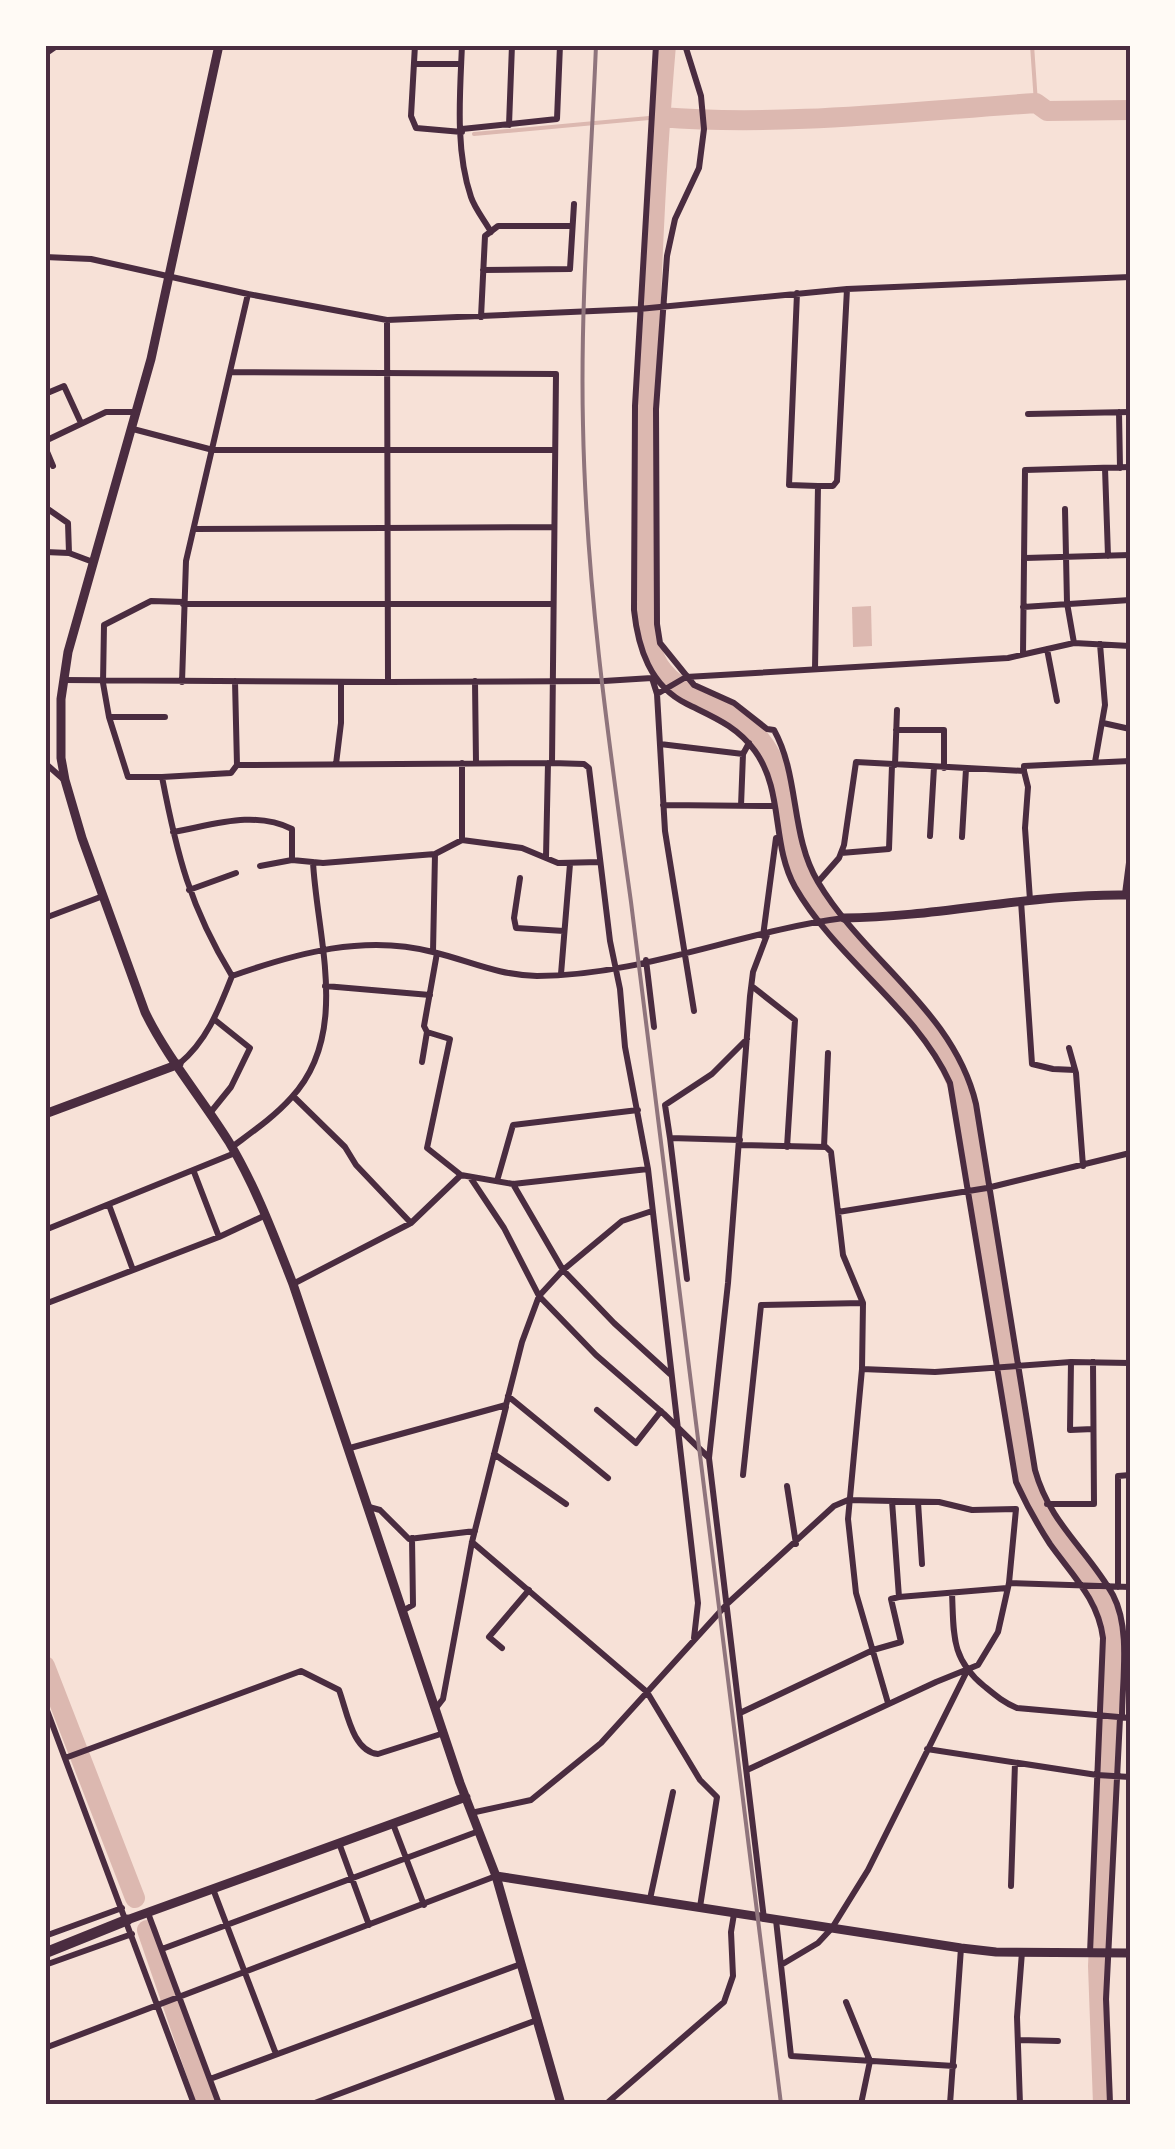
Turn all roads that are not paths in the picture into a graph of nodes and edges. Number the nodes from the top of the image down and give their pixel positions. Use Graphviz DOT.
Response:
graph roads {
  1 [pos="58,45"];
  2 [pos="220,45"];
  3 [pos="390,45"];
  4 [pos="462,45"];
  5 [pos="512,45"];
  6 [pos="560,45"];
  7 [pos="656,45"];
  8 [pos="685,45"];
  9 [pos="415,46"];
  10 [pos="45,54"];
  11 [pos="414,64"];
  12 [pos="461,64"];
  13 [pos="509,125"];
  14 [pos="462,130"];
  15 [pos="574,204"];
  16 [pos="572,226"];
  17 [pos="491,232"];
  18 [pos="45,257"];
  19 [pos="483,270"];
  20 [pos="166,276"];
  21 [pos="1130,278"];
  22 [pos="847,289"];
  23 [pos="797,293"];
  24 [pos="248,294"];
  25 [pos="661,306"];
  26 [pos="640,308"];
  27 [pos="480,317"];
  28 [pos="387,320"];
  29 [pos="232,372"];
  30 [pos="388,374"];
  31 [pos="45,394"];
  32 [pos="137,412"];
  33 [pos="1119,412"];
  34 [pos="1130,412"];
  35 [pos="1028,414"];
  36 [pos="81,423"];
  37 [pos="133,429"];
  38 [pos="45,444"];
  39 [pos="213,450"];
  40 [pos="554,450"];
  41 [pos="387,451"];
  42 [pos="53,466"];
  43 [pos="1130,467"];
  44 [pos="1105,468"];
  45 [pos="1120,468"];
  46 [pos="818,486"];
  47 [pos="45,506"];
  48 [pos="1065,509"];
  49 [pos="387,528"];
  50 [pos="552,528"];
  51 [pos="194,529"];
  52 [pos="45,552"];
  53 [pos="69,554"];
  54 [pos="1130,555"];
  55 [pos="1108,556"];
  56 [pos="1065,557"];
  57 [pos="1024,558"];
  58 [pos="94,562"];
  59 [pos="1130,600"];
  60 [pos="183,603"];
  61 [pos="1068,603"];
  62 [pos="553,604"];
  63 [pos="387,605"];
  64 [pos="1024,606"];
  65 [pos="1074,643"];
  66 [pos="1100,644"];
  67 [pos="1130,646"];
  68 [pos="1047,649"];
  69 [pos="1022,654"];
  70 [pos="815,669"];
  71 [pos="650,673"];
  72 [pos="686,676"];
  73 [pos="62,680"];
  74 [pos="552,681"];
  75 [pos="182,682"];
  76 [pos="235,682"];
  77 [pos="341,682"];
  78 [pos="388,682"];
  79 [pos="476,682"];
  80 [pos="103,683"];
  81 [pos="666,687"];
  82 [pos="657,694"];
  83 [pos="1056,701"];
  84 [pos="896,710"];
  85 [pos="109,717"];
  86 [pos="165,717"];
  87 [pos="1104,723"];
  88 [pos="1130,729"];
  89 [pos="896,730"];
  90 [pos="749,743"];
  91 [pos="660,744"];
  92 [pos="742,754"];
  93 [pos="1130,761"];
  94 [pos="1094,762"];
  95 [pos="45,763"];
  96 [pos="336,764"];
  97 [pos="462,764"];
  98 [pos="476,764"];
  99 [pos="550,764"];
  100 [pos="893,765"];
  101 [pos="237,766"];
  102 [pos="934,767"];
  103 [pos="944,768"];
  104 [pos="966,769"];
  105 [pos="1024,771"];
  106 [pos="162,777"];
  107 [pos="64,780"];
  108 [pos="664,805"];
  109 [pos="741,806"];
  110 [pos="775,806"];
  111 [pos="776,831"];
  112 [pos="173,832"];
  113 [pos="930,836"];
  114 [pos="962,836"];
  115 [pos="462,840"];
  116 [pos="841,853"];
  117 [pos="435,854"];
  118 [pos="1130,855"];
  119 [pos="546,858"];
  120 [pos="292,860"];
  121 [pos="313,862"];
  122 [pos="600,862"];
  123 [pos="570,864"];
  124 [pos="260,866"];
  125 [pos="236,873"];
  126 [pos="520,878"];
  127 [pos="818,882"];
  128 [pos="189,890"];
  129 [pos="1128,895"];
  130 [pos="103,896"];
  131 [pos="1026,901"];
  132 [pos="45,918"];
  133 [pos="842,918"];
  134 [pos="821,922"];
  135 [pos="564,931"];
  136 [pos="765,935"];
  137 [pos="324,949"];
  138 [pos="435,952"];
  139 [pos="682,953"];
  140 [pos="646,960"];
  141 [pos="615,967"];
  142 [pos="561,974"];
  143 [pos="232,976"];
  144 [pos="325,986"];
  145 [pos="752,986"];
  146 [pos="430,995"];
  147 [pos="694,1011"];
  148 [pos="215,1020"];
  149 [pos="654,1027"];
  150 [pos="427,1032"];
  151 [pos="748,1038"];
  152 [pos="1069,1048"];
  153 [pos="828,1052"];
  154 [pos="422,1062"];
  155 [pos="179,1064"];
  156 [pos="1075,1070"];
  157 [pos="293,1096"];
  158 [pos="638,1110"];
  159 [pos="210,1113"];
  160 [pos="45,1114"];
  161 [pos="670,1138"];
  162 [pos="740,1143"];
  163 [pos="787,1146"];
  164 [pos="824,1147"];
  165 [pos="233,1150"];
  166 [pos="1130,1153"];
  167 [pos="1084,1166"];
  168 [pos="648,1169"];
  169 [pos="194,1172"];
  170 [pos="461,1175"];
  171 [pos="470,1177"];
  172 [pos="497,1181"];
  173 [pos="513,1184"];
  174 [pos="989,1187"];
  175 [pos="970,1191"];
  176 [pos="109,1205"];
  177 [pos="652,1210"];
  178 [pos="838,1212"];
  179 [pos="266,1214"];
  180 [pos="411,1223"];
  181 [pos="45,1230"];
  182 [pos="219,1236"];
  183 [pos="133,1270"];
  184 [pos="563,1270"];
  185 [pos="687,1278"];
  186 [pos="293,1284"];
  187 [pos="539,1296"];
  188 [pos="863,1303"];
  189 [pos="45,1304"];
  190 [pos="1070,1362"];
  191 [pos="1093,1362"];
  192 [pos="1130,1363"];
  193 [pos="1019,1368"];
  194 [pos="862,1369"];
  195 [pos="1001,1369"];
  196 [pos="672,1376"];
  197 [pos="508,1396"];
  198 [pos="506,1405"];
  199 [pos="598,1410"];
  200 [pos="661,1411"];
  201 [pos="678,1427"];
  202 [pos="1093,1428"];
  203 [pos="350,1448"];
  204 [pos="494,1454"];
  205 [pos="709,1458"];
  206 [pos="743,1475"];
  207 [pos="1130,1475"];
  208 [pos="608,1478"];
  209 [pos="787,1486"];
  210 [pos="1022,1494"];
  211 [pos="848,1500"];
  212 [pos="892,1501"];
  213 [pos="918,1502"];
  214 [pos="566,1504"];
  215 [pos="1047,1504"];
  216 [pos="369,1507"];
  217 [pos="1016,1508"];
  218 [pos="475,1531"];
  219 [pos="412,1538"];
  220 [pos="472,1542"];
  221 [pos="796,1544"];
  222 [pos="922,1564"];
  223 [pos="1083,1585"];
  224 [pos="1008,1586"];
  225 [pos="1103,1586"];
  226 [pos="1118,1587"];
  227 [pos="1130,1587"];
  228 [pos="529,1590"];
  229 [pos="952,1592"];
  230 [pos="899,1597"];
  231 [pos="728,1604"];
  232 [pos="404,1610"];
  233 [pos="694,1638"];
  234 [pos="502,1648"];
  235 [pos="872,1650"];
  236 [pos="967,1672"];
  237 [pos="647,1692"];
  238 [pos="45,1704"];
  239 [pos="888,1704"];
  240 [pos="436,1708"];
  241 [pos="740,1714"];
  242 [pos="1101,1717"];
  243 [pos="1122,1718"];
  244 [pos="444,1733"];
  245 [pos="926,1749"];
  246 [pos="65,1758"];
  247 [pos="1015,1763"];
  248 [pos="747,1770"];
  249 [pos="1098,1775"];
  250 [pos="1117,1776"];
  251 [pos="1130,1776"];
  252 [pos="672,1792"];
  253 [pos="466,1798"];
  254 [pos="472,1814"];
  255 [pos="393,1824"];
  256 [pos="478,1832"];
  257 [pos="339,1844"];
  258 [pos="406,1859"];
  259 [pos="496,1876"];
  260 [pos="352,1879"];
  261 [pos="1011,1886"];
  262 [pos="213,1889"];
  263 [pos="650,1900"];
  264 [pos="424,1905"];
  265 [pos="700,1908"];
  266 [pos="148,1912"];
  267 [pos="124,1914"];
  268 [pos="734,1914"];
  269 [pos="764,1919"];
  270 [pos="776,1920"];
  271 [pos="228,1925"];
  272 [pos="369,1925"];
  273 [pos="832,1928"];
  274 [pos="132,1934"];
  275 [pos="45,1936"];
  276 [pos="961,1948"];
  277 [pos="162,1949"];
  278 [pos="1022,1952"];
  279 [pos="1130,1952"];
  280 [pos="45,1953"];
  281 [pos="1090,1953"];
  282 [pos="1107,1953"];
  283 [pos="521,1964"];
  284 [pos="781,1964"];
  285 [pos="45,1966"];
  286 [pos="246,1971"];
  287 [pos="176,1997"];
  288 [pos="846,2002"];
  289 [pos="161,2004"];
  290 [pos="537,2020"];
  291 [pos="1019,2040"];
  292 [pos="1058,2041"];
  293 [pos="45,2048"];
  294 [pos="276,2054"];
  295 [pos="870,2061"];
  296 [pos="954,2066"];
  297 [pos="210,2079"];
  298 [pos="194,2104"];
  299 [pos="219,2104"];
  300 [pos="312,2104"];
  301 [pos="560,2104"];
  302 [pos="606,2104"];
  303 [pos="861,2104"];
  304 [pos="950,2104"];
  305 [pos="1020,2104"];
  306 [pos="1110,2104"];
  1 -- 10 [label="street"];
  2 -- 20 [label="street"];
  3 -- 9 [label="street"];
  4 -- 12 [label="street"];
  5 -- 13 [label="street"];
  6 -- 13 [label="street"];
  7 -- 26 [label="street"];
  8 -- 25 [label="street"];
  9 -- 11 [label="street"];
  11 -- 12 [label="street"];
  11 -- 14 [label="street"];
  12 -- 14 [label="street"];
  13 -- 14 [label="street"];
  14 -- 17 [label="street"];
  15 -- 16 [label="street"];
  16 -- 17 [label="street"];
  16 -- 19 [label="street"];
  17 -- 19 [label="street"];
  18 -- 20 [label="street"];
  19 -- 27 [label="street"];
  20 -- 24 [label="street"];
  20 -- 32 [label="street"];
  21 -- 22 [label="street"];
  22 -- 23 [label="street"];
  22 -- 46 [label="street"];
  23 -- 25 [label="street"];
  23 -- 46 [label="street"];
  24 -- 28 [label="street"];
  24 -- 29 [label="street"];
  25 -- 26 [label="street"];
  25 -- 72 [label="street"];
  26 -- 27 [label="street"];
  26 -- 71 [label="street"];
  27 -- 28 [label="street"];
  28 -- 30 [label="street"];
  29 -- 30 [label="street"];
  29 -- 39 [label="street"];
  30 -- 40 [label="street"];
  30 -- 41 [label="street"];
  31 -- 36 [label="street"];
  32 -- 36 [label="street"];
  32 -- 37 [label="street"];
  33 -- 34 [label="street"];
  33 -- 35 [label="street"];
  33 -- 45 [label="street"];
  36 -- 38 [label="street"];
  37 -- 39 [label="street"];
  37 -- 58 [label="street"];
  38 -- 42 [label="street"];
  39 -- 41 [label="street"];
  39 -- 51 [label="street"];
  40 -- 41 [label="street"];
  40 -- 50 [label="street"];
  41 -- 49 [label="street"];
  43 -- 45 [label="street"];
  44 -- 45 [label="street"];
  44 -- 55 [label="street"];
  44 -- 57 [label="street"];
  46 -- 70 [label="street"];
  47 -- 53 [label="street"];
  48 -- 56 [label="street"];
  49 -- 50 [label="street"];
  49 -- 51 [label="street"];
  49 -- 63 [label="street"];
  50 -- 62 [label="street"];
  51 -- 60 [label="street"];
  52 -- 53 [label="street"];
  53 -- 58 [label="street"];
  54 -- 55 [label="street"];
  55 -- 56 [label="street"];
  56 -- 57 [label="street"];
  56 -- 61 [label="street"];
  57 -- 64 [label="street"];
  58 -- 73 [label="street"];
  59 -- 61 [label="street"];
  60 -- 63 [label="street"];
  60 -- 75 [label="street"];
  60 -- 80 [label="street"];
  61 -- 64 [label="street"];
  61 -- 65 [label="street"];
  62 -- 63 [label="street"];
  62 -- 74 [label="street"];
  63 -- 78 [label="street"];
  64 -- 69 [label="street"];
  65 -- 66 [label="street"];
  65 -- 68 [label="street"];
  66 -- 67 [label="street"];
  66 -- 87 [label="street"];
  68 -- 69 [label="street"];
  68 -- 83 [label="street"];
  69 -- 70 [label="street"];
  70 -- 72 [label="street"];
  71 -- 74 [label="street"];
  71 -- 81 [label="street"];
  71 -- 82 [label="street"];
  72 -- 81 [label="street"];
  72 -- 127 [label="street"];
  73 -- 80 [label="street"];
  73 -- 107 [label="street"];
  74 -- 79 [label="street"];
  74 -- 99 [label="street"];
  75 -- 76 [label="street"];
  75 -- 80 [label="street"];
  76 -- 77 [label="street"];
  76 -- 101 [label="street"];
  77 -- 78 [label="street"];
  77 -- 96 [label="street"];
  78 -- 79 [label="street"];
  79 -- 98 [label="street"];
  80 -- 85 [label="street"];
  81 -- 82 [label="street"];
  81 -- 90 [label="street"];
  82 -- 91 [label="street"];
  84 -- 89 [label="street"];
  85 -- 86 [label="street"];
  85 -- 106 [label="street"];
  87 -- 88 [label="street"];
  87 -- 94 [label="street"];
  89 -- 100 [label="street"];
  89 -- 103 [label="street"];
  90 -- 92 [label="street"];
  90 -- 110 [label="street"];
  91 -- 92 [label="street"];
  91 -- 108 [label="street"];
  92 -- 109 [label="street"];
  93 -- 94 [label="street"];
  94 -- 105 [label="street"];
  95 -- 107 [label="street"];
  96 -- 97 [label="street"];
  96 -- 101 [label="street"];
  97 -- 98 [label="street"];
  97 -- 115 [label="street"];
  98 -- 99 [label="street"];
  99 -- 119 [label="street"];
  99 -- 122 [label="street"];
  100 -- 102 [label="street"];
  100 -- 116 [label="street"];
  100 -- 116 [label="street"];
  101 -- 106 [label="street"];
  102 -- 103 [label="street"];
  102 -- 113 [label="street"];
  103 -- 104 [label="street"];
  104 -- 105 [label="street"];
  104 -- 114 [label="street"];
  105 -- 131 [label="street"];
  106 -- 112 [label="street"];
  107 -- 130 [label="street"];
  108 -- 109 [label="street"];
  108 -- 139 [label="street"];
  109 -- 110 [label="street"];
  110 -- 111 [label="street"];
  111 -- 134 [label="street"];
  111 -- 136 [label="street"];
  112 -- 120 [label="street"];
  112 -- 128 [label="street"];
  115 -- 117 [label="street"];
  115 -- 119 [label="street"];
  116 -- 127 [label="street"];
  117 -- 121 [label="street"];
  117 -- 138 [label="street"];
  118 -- 129 [label="street"];
  119 -- 123 [label="street"];
  120 -- 121 [label="street"];
  120 -- 124 [label="street"];
  121 -- 137 [label="street"];
  122 -- 123 [label="street"];
  122 -- 141 [label="street"];
  123 -- 135 [label="street"];
  125 -- 128 [label="street"];
  126 -- 135 [label="street"];
  127 -- 133 [label="street"];
  128 -- 143 [label="street"];
  129 -- 131 [label="street"];
  130 -- 132 [label="street"];
  130 -- 155 [label="street"];
  131 -- 133 [label="street"];
  131 -- 156 [label="street"];
  133 -- 134 [label="street"];
  133 -- 174 [label="street"];
  134 -- 136 [label="street"];
  134 -- 175 [label="street"];
  135 -- 142 [label="street"];
  136 -- 139 [label="street"];
  136 -- 145 [label="street"];
  137 -- 138 [label="street"];
  137 -- 143 [label="street"];
  137 -- 144 [label="street"];
  138 -- 142 [label="street"];
  138 -- 146 [label="street"];
  139 -- 140 [label="street"];
  139 -- 147 [label="street"];
  140 -- 141 [label="street"];
  140 -- 149 [label="street"];
  141 -- 142 [label="street"];
  141 -- 158 [label="street"];
  143 -- 148 [label="street"];
  144 -- 146 [label="street"];
  144 -- 157 [label="street"];
  145 -- 151 [label="street"];
  145 -- 163 [label="street"];
  146 -- 150 [label="street"];
  148 -- 155 [label="street"];
  148 -- 159 [label="street"];
  150 -- 154 [label="street"];
  150 -- 170 [label="street"];
  151 -- 161 [label="street"];
  151 -- 162 [label="street"];
  152 -- 156 [label="street"];
  153 -- 164 [label="street"];
  155 -- 159 [label="street"];
  155 -- 160 [label="street"];
  156 -- 167 [label="street"];
  157 -- 165 [label="street"];
  157 -- 180 [label="street"];
  158 -- 168 [label="street"];
  158 -- 172 [label="street"];
  159 -- 165 [label="street"];
  161 -- 162 [label="street"];
  161 -- 185 [label="street"];
  162 -- 163 [label="street"];
  162 -- 205 [label="street"];
  163 -- 164 [label="street"];
  164 -- 178 [label="street"];
  165 -- 169 [label="street"];
  165 -- 179 [label="street"];
  166 -- 167 [label="street"];
  167 -- 174 [label="street"];
  168 -- 173 [label="street"];
  168 -- 177 [label="street"];
  169 -- 176 [label="street"];
  169 -- 182 [label="street"];
  170 -- 171 [label="street"];
  170 -- 180 [label="street"];
  171 -- 172 [label="street"];
  171 -- 187 [label="street"];
  172 -- 173 [label="street"];
  173 -- 184 [label="street"];
  174 -- 175 [label="street"];
  174 -- 193 [label="street"];
  175 -- 178 [label="street"];
  175 -- 195 [label="street"];
  176 -- 181 [label="street"];
  176 -- 183 [label="street"];
  177 -- 184 [label="street"];
  177 -- 196 [label="street"];
  178 -- 188 [label="street"];
  179 -- 182 [label="street"];
  179 -- 186 [label="street"];
  180 -- 186 [label="street"];
  182 -- 183 [label="street"];
  183 -- 189 [label="street"];
  184 -- 187 [label="street"];
  184 -- 196 [label="street"];
  186 -- 203 [label="street"];
  187 -- 197 [label="street"];
  187 -- 200 [label="street"];
  188 -- 194 [label="street"];
  188 -- 206 [label="street"];
  190 -- 191 [label="street"];
  190 -- 193 [label="street"];
  190 -- 202 [label="street"];
  191 -- 192 [label="street"];
  191 -- 202 [label="street"];
  193 -- 195 [label="street"];
  193 -- 215 [label="street"];
  194 -- 195 [label="street"];
  194 -- 211 [label="street"];
  195 -- 210 [label="street"];
  196 -- 201 [label="street"];
  197 -- 198 [label="street"];
  197 -- 208 [label="street"];
  198 -- 203 [label="street"];
  198 -- 204 [label="street"];
  199 -- 200 [label="street"];
  200 -- 201 [label="street"];
  201 -- 205 [label="street"];
  201 -- 233 [label="street"];
  202 -- 215 [label="street"];
  203 -- 216 [label="street"];
  204 -- 214 [label="street"];
  204 -- 218 [label="street"];
  205 -- 231 [label="street"];
  207 -- 226 [label="street"];
  209 -- 221 [label="street"];
  210 -- 217 [label="street"];
  210 -- 223 [label="street"];
  211 -- 212 [label="street"];
  211 -- 221 [label="street"];
  211 -- 235 [label="street"];
  212 -- 213 [label="street"];
  212 -- 230 [label="street"];
  213 -- 217 [label="street"];
  213 -- 222 [label="street"];
  215 -- 225 [label="street"];
  216 -- 219 [label="street"];
  216 -- 232 [label="street"];
  217 -- 224 [label="street"];
  218 -- 219 [label="street"];
  218 -- 220 [label="street"];
  219 -- 232 [label="street"];
  220 -- 228 [label="street"];
  220 -- 240 [label="street"];
  221 -- 231 [label="street"];
  223 -- 224 [label="street"];
  223 -- 225 [label="street"];
  223 -- 242 [label="street"];
  224 -- 229 [label="street"];
  224 -- 236 [label="street"];
  225 -- 226 [label="street"];
  225 -- 243 [label="street"];
  226 -- 227 [label="street"];
  228 -- 234 [label="street"];
  228 -- 237 [label="street"];
  229 -- 230 [label="street"];
  229 -- 236 [label="street"];
  230 -- 235 [label="street"];
  231 -- 233 [label="street"];
  231 -- 241 [label="street"];
  232 -- 240 [label="street"];
  233 -- 237 [label="street"];
  235 -- 239 [label="street"];
  235 -- 241 [label="street"];
  236 -- 239 [label="street"];
  236 -- 242 [label="street"];
  236 -- 245 [label="street"];
  237 -- 254 [label="street"];
  237 -- 265 [label="street"];
  238 -- 246 [label="street"];
  239 -- 248 [label="street"];
  240 -- 244 [label="street"];
  241 -- 248 [label="street"];
  242 -- 243 [label="street"];
  242 -- 249 [label="street"];
  243 -- 250 [label="street"];
  244 -- 246 [label="street"];
  244 -- 253 [label="street"];
  245 -- 247 [label="street"];
  245 -- 273 [label="street"];
  246 -- 267 [label="street"];
  247 -- 249 [label="street"];
  247 -- 261 [label="street"];
  248 -- 269 [label="street"];
  249 -- 250 [label="street"];
  249 -- 281 [label="street"];
  250 -- 251 [label="street"];
  250 -- 282 [label="street"];
  252 -- 263 [label="street"];
  253 -- 254 [label="street"];
  253 -- 255 [label="street"];
  254 -- 256 [label="street"];
  255 -- 257 [label="street"];
  255 -- 258 [label="street"];
  256 -- 258 [label="street"];
  256 -- 259 [label="street"];
  257 -- 260 [label="street"];
  257 -- 262 [label="street"];
  258 -- 260 [label="street"];
  258 -- 264 [label="street"];
  259 -- 263 [label="street"];
  259 -- 264 [label="street"];
  259 -- 283 [label="street"];
  260 -- 271 [label="street"];
  260 -- 272 [label="street"];
  262 -- 266 [label="street"];
  262 -- 271 [label="street"];
  263 -- 265 [label="street"];
  264 -- 272 [label="street"];
  265 -- 268 [label="street"];
  266 -- 267 [label="street"];
  266 -- 277 [label="street"];
  267 -- 274 [label="street"];
  267 -- 275 [label="street"];
  267 -- 280 [label="highway"];
  268 -- 269 [label="street"];
  268 -- 302 [label="street"];
  269 -- 270 [label="street"];
  270 -- 273 [label="street"];
  270 -- 284 [label="street"];
  271 -- 277 [label="street"];
  271 -- 286 [label="street"];
  272 -- 286 [label="street"];
  273 -- 276 [label="street"];
  273 -- 284 [label="street"];
  274 -- 285 [label="street"];
  274 -- 289 [label="street"];
  276 -- 278 [label="street"];
  276 -- 296 [label="street"];
  277 -- 287 [label="street"];
  278 -- 281 [label="street"];
  278 -- 291 [label="street"];
  279 -- 282 [label="street"];
  281 -- 282 [label="street"];
  282 -- 306 [label="street"];
  283 -- 290 [label="street"];
  283 -- 294 [label="street"];
  284 -- 295 [label="street"];
  286 -- 287 [label="street"];
  286 -- 294 [label="street"];
  287 -- 289 [label="street"];
  287 -- 297 [label="street"];
  288 -- 295 [label="street"];
  289 -- 293 [label="street"];
  289 -- 298 [label="street"];
  290 -- 300 [label="street"];
  290 -- 301 [label="street"];
  291 -- 292 [label="street"];
  291 -- 305 [label="street"];
  294 -- 297 [label="street"];
  295 -- 296 [label="street"];
  295 -- 303 [label="street"];
  296 -- 304 [label="street"];
  297 -- 299 [label="street"];
}
